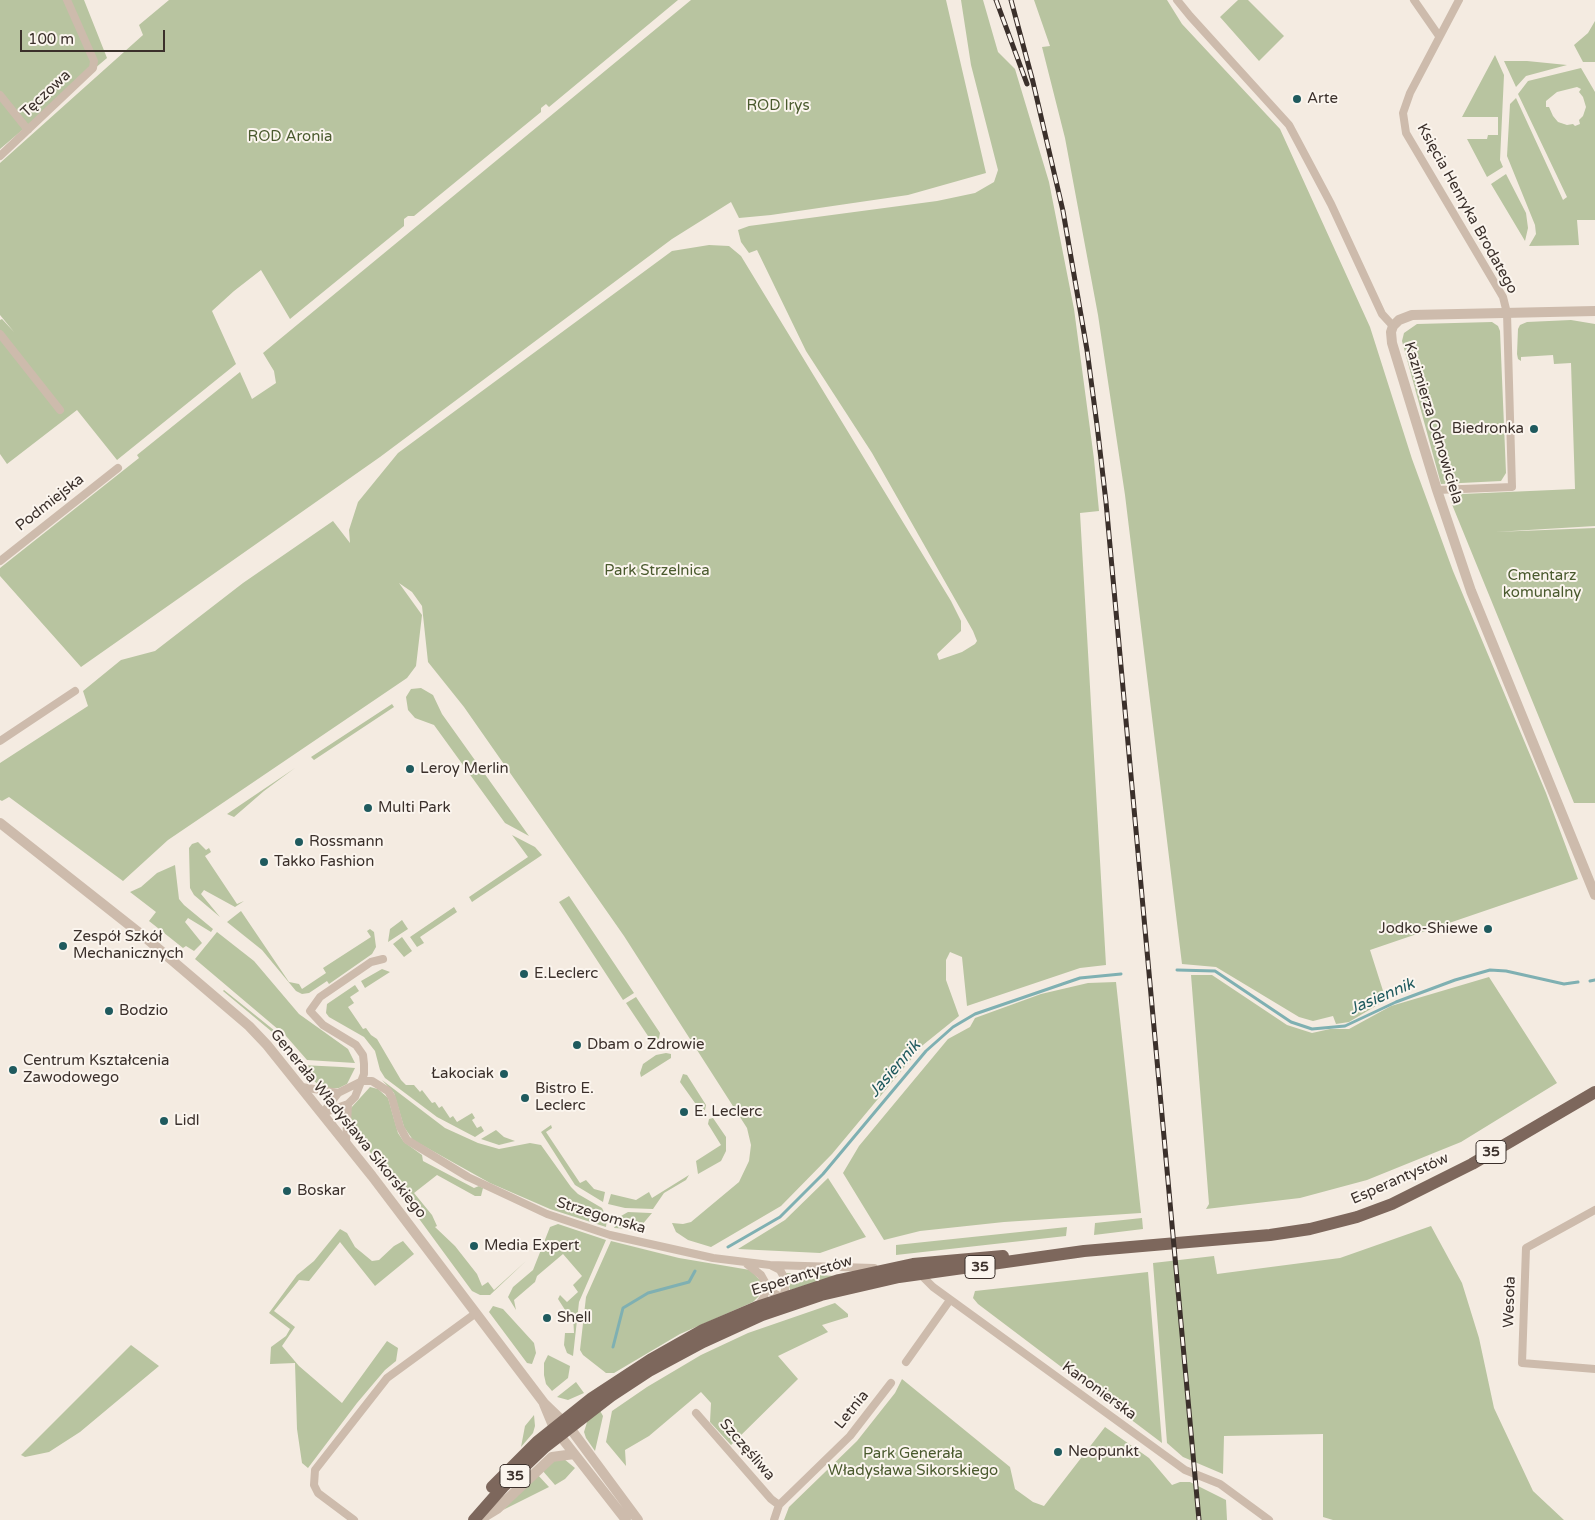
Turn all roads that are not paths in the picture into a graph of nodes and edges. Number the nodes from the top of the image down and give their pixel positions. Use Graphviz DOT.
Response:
graph roads {
  1 [pos="67,0"];
  2 [pos="1177,0"];
  3 [pos="1414,0"];
  4 [pos="1459,0"];
  5 [pos="1439,36"];
  6 [pos="0,95"];
  7 [pos="28,130"];
  8 [pos="0,156"];
  9 [pos="1595,311"];
  10 [pos="1507,313"];
  11 [pos="1393,326"];
  12 [pos="0,334"];
  13 [pos="60,410"];
  14 [pos="118,468"];
  15 [pos="1437,490"];
  16 [pos="0,561"];
  17 [pos="75,691"];
  18 [pos="0,741"];
  19 [pos="0,823"];
  20 [pos="1595,895"];
  21 [pos="384,959"];
  22 [pos="362,1081"];
  23 [pos="1595,1083"];
  24 [pos="302,1087"];
  25 [pos="338,1094"];
  26 [pos="1593,1095"];
  27 [pos="348,1104"];
  28 [pos="323,1113"];
  29 [pos="346,1143"];
  30 [pos="1595,1210"];
  31 [pos="1080,1252"];
  32 [pos="746,1263"];
  33 [pos="770,1265"];
  34 [pos="886,1269"];
  35 [pos="920,1274"];
  36 [pos="766,1284"];
  37 [pos="950,1300"];
  38 [pos="781,1304"];
  39 [pos="756,1307"];
  40 [pos="476,1313"];
  41 [pos="906,1362"];
  42 [pos="1595,1369"];
  43 [pos="891,1383"];
  44 [pos="696,1413"];
  45 [pos="562,1428"];
  46 [pos="574,1454"];
  47 [pos="779,1504"];
  48 [pos="354,1520"];
  49 [pos="464,1520"];
  50 [pos="474,1520"];
  51 [pos="479,1520"];
  52 [pos="626,1520"];
  53 [pos="638,1520"];
  54 [pos="774,1520"];
  55 [pos="1269,1520"];
  1 -- 7 [label="street, Tęczowa"];
  2 -- 11 [label="street, Kazimierza Odnowiciela"];
  3 -- 5 [label="street"];
  4 -- 5 [label="street, Księcia Henryka Brodatego"];
  5 -- 10 [label="street, Księcia Henryka Brodatego"];
  6 -- 7 [label="street"];
  7 -- 8 [label="street, Tęczowa"];
  9 -- 10 [label="street"];
  10 -- 11 [label="street"];
  10 -- 15 [label="street, Księcia Henryka Brodatego"];
  11 -- 15 [label="street, Kazimierza Odnowiciela"];
  12 -- 13 [label="street"];
  14 -- 16 [label="street, Podmiejska"];
  15 -- 20 [label="street, Kazimierza Odnowiciela"];
  17 -- 18 [label="street"];
  19 -- 24 [label="street, Generała Władysława Sikorskiego"];
  21 -- 22 [label="street"];
  22 -- 25 [label="street"];
  22 -- 27 [label="street"];
  22 -- 32 [label="street, Strzegomska"];
  23 -- 26 [label="street"];
  24 -- 25 [label="street"];
  24 -- 28 [label="street, Generała Władysława Sikorskiego"];
  25 -- 28 [label="street"];
  26 -- 31 [label="main road, Esperantystów / 35"];
  27 -- 28 [label="street"];
  27 -- 29 [label="street"];
  28 -- 29 [label="street, Generała Władysława Sikorskiego"];
  29 -- 40 [label="street, Generała Władysława Sikorskiego"];
  30 -- 42 [label="street, Wesoła"];
  31 -- 34 [label="main road, Esperantystów / 35"];
  31 -- 35 [label="main road, Esperantystów / 35"];
  32 -- 33 [label="street, Strzegomska"];
  32 -- 36 [label="street"];
  33 -- 34 [label="street, Strzegomska"];
  33 -- 38 [label="street"];
  34 -- 38 [label="main road, Esperantystów / 35"];
  35 -- 37 [label="street, Kanonierska"];
  35 -- 38 [label="main road, Esperantystów / 35"];
  36 -- 38 [label="street"];
  36 -- 39 [label="street"];
  37 -- 41 [label="street"];
  37 -- 55 [label="street, Kanonierska"];
  38 -- 39 [label="main road, Esperantystów / 35"];
  38 -- 45 [label="main road, Esperantystów / 35"];
  39 -- 45 [label="main road, Esperantystów / 35"];
  40 -- 45 [label="street, Generała Władysława Sikorskiego"];
  40 -- 48 [label="street"];
  43 -- 47 [label="street, Letnia"];
  44 -- 47 [label="street, Szczęśliwa"];
  45 -- 46 [label="street, Generała Władysława Sikorskiego"];
  45 -- 49 [label="main road, 35"];
  45 -- 50 [label="main road, 35"];
  45 -- 53 [label="street, Generała Władysława Sikorskiego"];
  46 -- 51 [label="street"];
  46 -- 52 [label="street, Generała Władysława Sikorskiego"];
  47 -- 54 [label="street, Letnia"];
}
